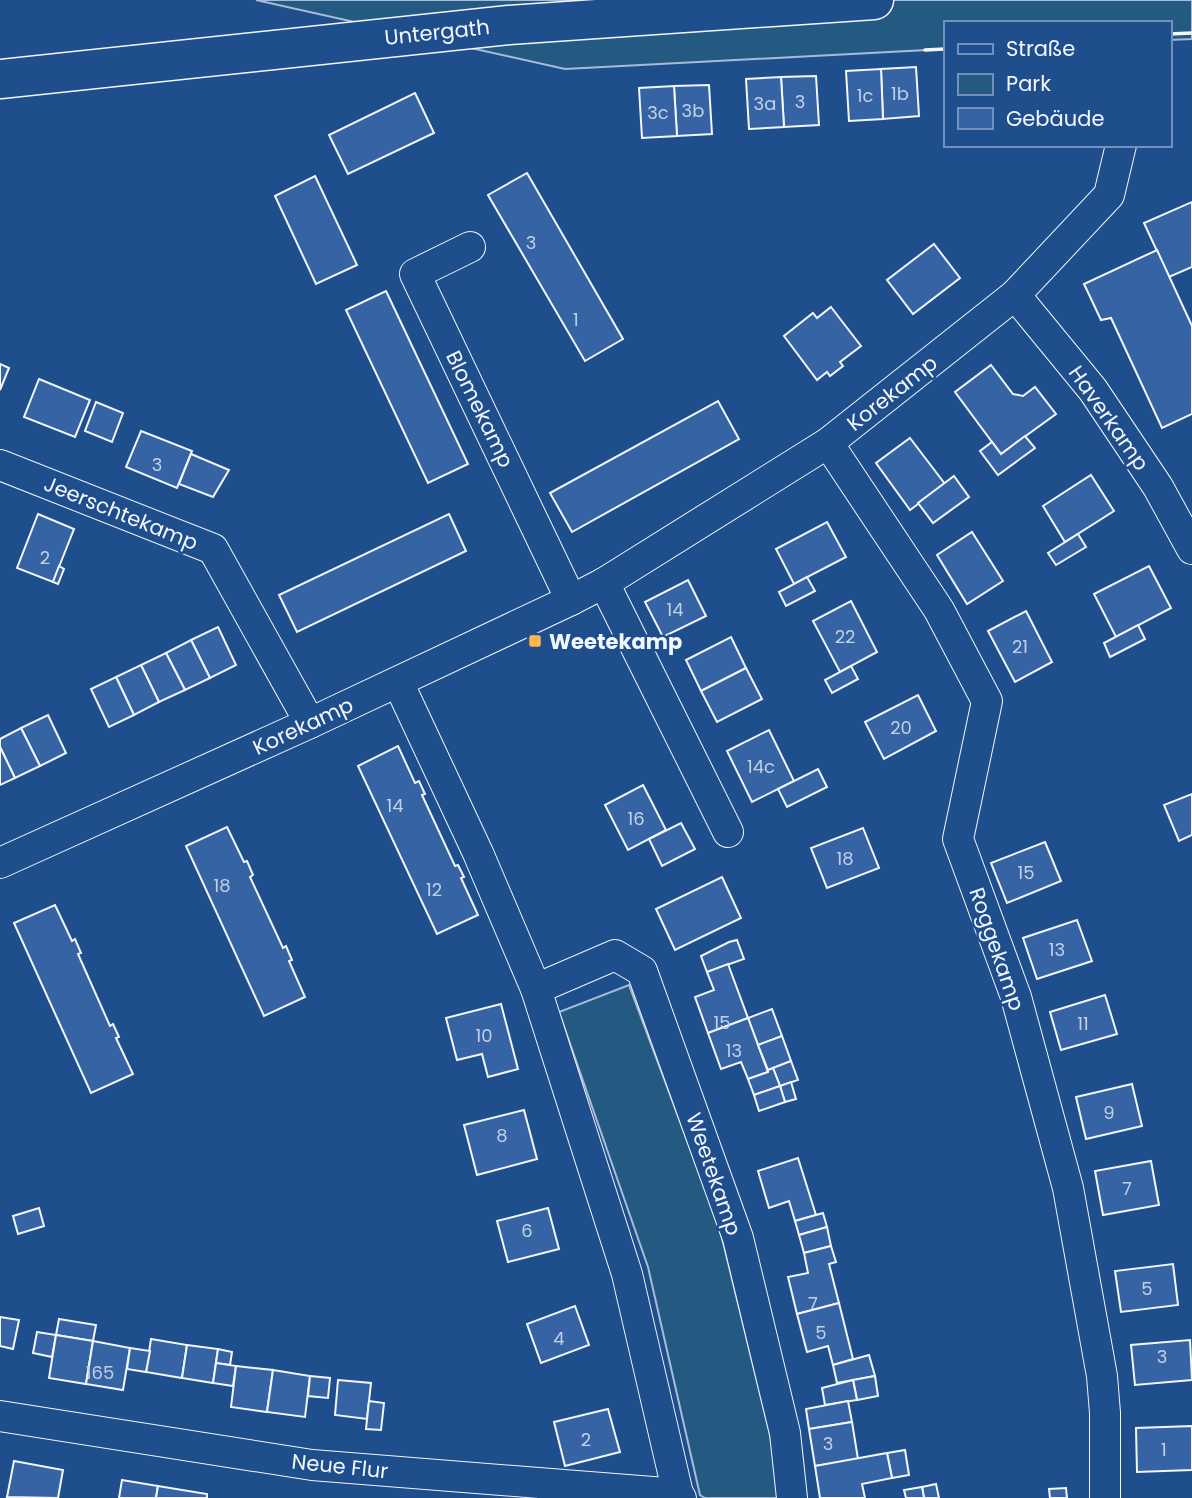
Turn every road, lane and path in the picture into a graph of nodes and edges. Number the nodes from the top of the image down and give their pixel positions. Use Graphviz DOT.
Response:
graph roads {
  1 [pos="874,0"];
  2 [pos="0,79"];
  3 [pos="1121,147"];
  4 [pos="470,247"];
  5 [pos="1015,295"];
  6 [pos="828,443"];
  7 [pos="0,465"];
  8 [pos="1192,549"];
  9 [pos="604,583"];
  10 [pos="571,600"];
  11 [pos="398,682"];
  12 [pos="310,723"];
  13 [pos="728,832"];
  14 [pos="0,863"];
  15 [pos="536,989"];
  16 [pos="0,1416"];
  17 [pos="679,1496"];
  18 [pos="792,1498"];
  19 [pos="1105,1498"];
  1 -- 2 [label="main road, Untergath"];
  3 -- 5 [label="street, Korekamp"];
  4 -- 10 [label="street, Blomekamp"];
  5 -- 6 [label="street, Korekamp"];
  5 -- 8 [label="street, Haverkamp"];
  6 -- 9 [label="street, Korekamp"];
  6 -- 19 [label="street, Roggekamp"];
  7 -- 12 [label="street, Jeerschtekamp"];
  9 -- 10 [label="street, Korekamp"];
  9 -- 13 [label="street"];
  10 -- 11 [label="street, Korekamp"];
  11 -- 12 [label="street, Korekamp"];
  11 -- 15 [label="street"];
  12 -- 14 [label="street, Korekamp"];
  15 -- 17 [label="street"];
  15 -- 18 [label="street, Weetekamp"];
  16 -- 17 [label="street, Neue Flur"];
}
